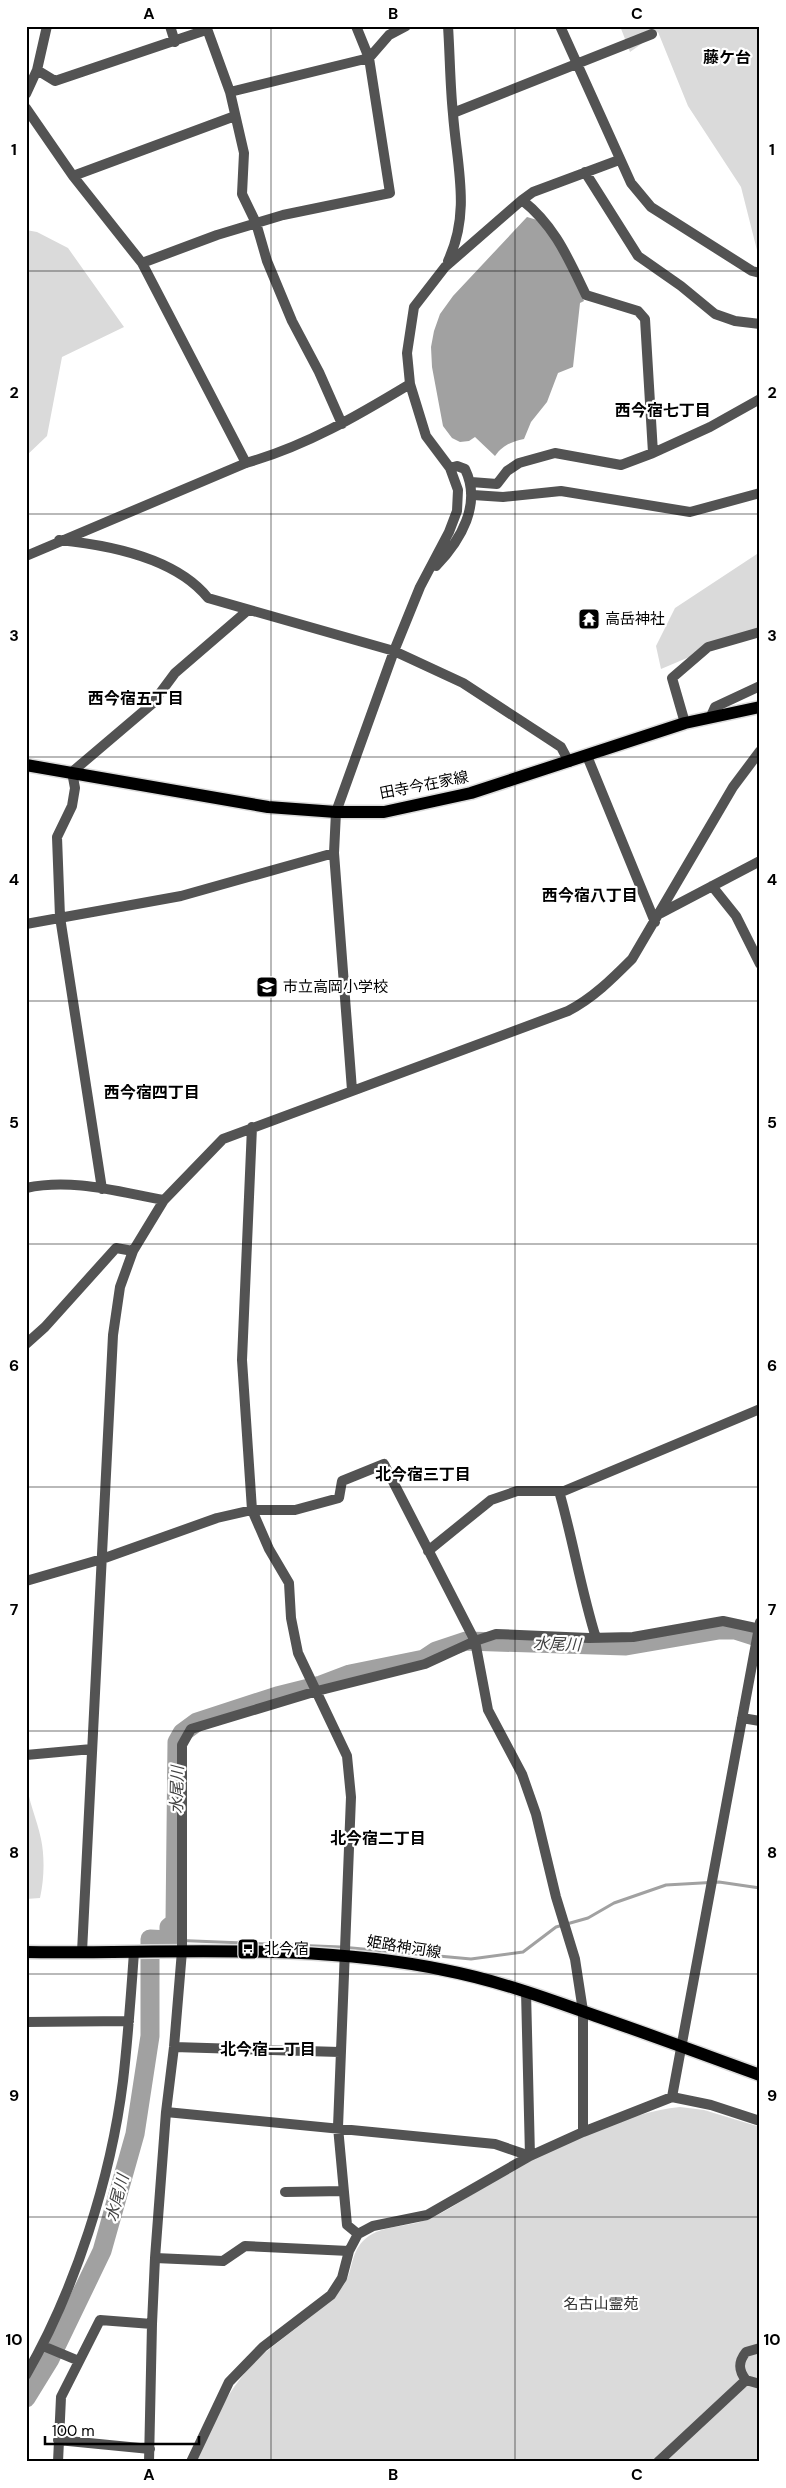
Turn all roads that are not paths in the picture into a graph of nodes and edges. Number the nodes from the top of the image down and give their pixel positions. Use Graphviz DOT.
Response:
graph roads {
  1 [pos="47,26"];
  2 [pos="170,26"];
  3 [pos="356,26"];
  4 [pos="406,26"];
  5 [pos="448,26"];
  6 [pos="560,26"];
  7 [pos="206,28"];
  8 [pos="652,34"];
  9 [pos="175,42"];
  10 [pos="369,58"];
  11 [pos="576,64"];
  12 [pos="37,70"];
  13 [pos="230,92"];
  14 [pos="26,94"];
  15 [pos="26,108"];
  16 [pos="453,113"];
  17 [pos="235,116"];
  18 [pos="619,160"];
  19 [pos="585,172"];
  20 [pos="73,176"];
  21 [pos="522,200"];
  22 [pos="256,223"];
  23 [pos="142,263"];
  24 [pos="445,267"];
  25 [pos="760,273"];
  26 [pos="760,324"];
  27 [pos="410,384"];
  28 [pos="760,399"];
  29 [pos="342,424"];
  30 [pos="653,454"];
  31 [pos="246,462"];
  32 [pos="450,468"];
  33 [pos="471,482"];
  34 [pos="760,493"];
  35 [pos="473,495"];
  36 [pos="59,540"];
  37 [pos="26,556"];
  38 [pos="430,569"];
  39 [pos="247,611"];
  40 [pos="760,632"];
  41 [pos="394,651"];
  42 [pos="760,686"];
  43 [pos="760,707"];
  44 [pos="711,716"];
  45 [pos="685,723"];
  46 [pos="760,750"];
  47 [pos="587,756"];
  48 [pos="569,762"];
  49 [pos="26,765"];
  50 [pos="72,772"];
  51 [pos="336,812"];
  52 [pos="334,853"];
  53 [pos="760,861"];
  54 [pos="712,886"];
  55 [pos="658,917"];
  56 [pos="60,918"];
  57 [pos="26,924"];
  58 [pos="760,964"];
  59 [pos="352,1090"];
  60 [pos="252,1126"];
  61 [pos="26,1188"];
  62 [pos="102,1189"];
  63 [pos="164,1200"];
  64 [pos="133,1251"];
  65 [pos="26,1344"];
  66 [pos="760,1409"];
  67 [pos="559,1491"];
  68 [pos="252,1510"];
  69 [pos="428,1550"];
  70 [pos="102,1559"];
  71 [pos="26,1581"];
  72 [pos="759,1627"];
  73 [pos="596,1638"];
  74 [pos="475,1641"];
  75 [pos="317,1691"];
  76 [pos="742,1718"];
  77 [pos="760,1722"];
  78 [pos="92,1749"];
  79 [pos="26,1755"];
  80 [pos="179,1951"];
  81 [pos="26,1952"];
  82 [pos="82,1952"];
  83 [pos="136,1952"];
  84 [pos="343,1955"];
  85 [pos="526,1991"];
  86 [pos="583,2011"];
  87 [pos="129,2021"];
  88 [pos="26,2022"];
  89 [pos="680,2046"];
  90 [pos="174,2047"];
  91 [pos="340,2052"];
  92 [pos="760,2075"];
  93 [pos="672,2097"];
  94 [pos="166,2112"];
  95 [pos="760,2122"];
  96 [pos="338,2128"];
  97 [pos="583,2132"];
  98 [pos="530,2156"];
  99 [pos="344,2191"];
  100 [pos="285,2192"];
  101 [pos="358,2234"];
  102 [pos="349,2251"];
  103 [pos="155,2258"];
  104 [pos="152,2324"];
  105 [pos="43,2346"];
  106 [pos="760,2348"];
  107 [pos="79,2361"];
  108 [pos="26,2375"];
  109 [pos="746,2380"];
  110 [pos="760,2384"];
  111 [pos="58,2440"];
  112 [pos="150,2449"];
  113 [pos="58,2462"];
  114 [pos="149,2462"];
  115 [pos="191,2462"];
  116 [pos="658,2462"];
  1 -- 12 [label="street"];
  2 -- 9 [label="street"];
  3 -- 10 [label="street"];
  4 -- 10 [label="street"];
  5 -- 16 [label="street"];
  6 -- 11 [label="street"];
  7 -- 9 [label="street"];
  7 -- 13 [label="street"];
  8 -- 11 [label="street"];
  9 -- 12 [label="street"];
  10 -- 13 [label="street"];
  10 -- 22 [label="street"];
  11 -- 16 [label="street"];
  11 -- 18 [label="street"];
  12 -- 14 [label="street"];
  13 -- 17 [label="street"];
  15 -- 20 [label="street"];
  16 -- 24 [label="street"];
  17 -- 20 [label="street"];
  17 -- 22 [label="street"];
  18 -- 19 [label="street"];
  18 -- 25 [label="street"];
  19 -- 21 [label="street"];
  19 -- 26 [label="street"];
  20 -- 23 [label="street"];
  21 -- 24 [label="street"];
  21 -- 30 [label="street"];
  22 -- 23 [label="street"];
  22 -- 29 [label="street"];
  23 -- 31 [label="street"];
  24 -- 27 [label="street"];
  27 -- 29 [label="street"];
  27 -- 32 [label="street"];
  28 -- 30 [label="street"];
  29 -- 31 [label="street"];
  30 -- 33 [label="street"];
  31 -- 36 [label="street"];
  32 -- 33 [label="street"];
  32 -- 38 [label="street"];
  33 -- 35 [label="street"];
  34 -- 35 [label="street"];
  35 -- 38 [label="street"];
  36 -- 37 [label="street"];
  36 -- 39 [label="street"];
  38 -- 41 [label="street"];
  39 -- 41 [label="street"];
  39 -- 50 [label="street"];
  40 -- 45 [label="street"];
  41 -- 48 [label="street"];
  41 -- 51 [label="street"];
  42 -- 44 [label="street"];
  43 -- 44 [label="main road, 田寺今在家線"];
  44 -- 45 [label="main road, 田寺今在家線"];
  45 -- 47 [label="main road, 田寺今在家線"];
  46 -- 55 [label="street"];
  47 -- 48 [label="main road, 田寺今在家線"];
  47 -- 55 [label="street"];
  48 -- 51 [label="main road, 田寺今在家線"];
  49 -- 50 [label="main road, 田寺今在家線"];
  50 -- 51 [label="main road, 田寺今在家線"];
  50 -- 56 [label="street"];
  51 -- 52 [label="street"];
  52 -- 56 [label="street"];
  52 -- 59 [label="street"];
  53 -- 54 [label="street"];
  54 -- 55 [label="street"];
  54 -- 58 [label="street"];
  55 -- 59 [label="street"];
  56 -- 57 [label="street"];
  56 -- 62 [label="street"];
  59 -- 60 [label="street"];
  60 -- 63 [label="street"];
  60 -- 68 [label="street"];
  61 -- 62 [label="street"];
  62 -- 63 [label="street"];
  63 -- 64 [label="street"];
  64 -- 65 [label="street"];
  64 -- 70 [label="street"];
  66 -- 67 [label="street"];
  67 -- 69 [label="street"];
  67 -- 73 [label="street"];
  68 -- 69 [label="street"];
  68 -- 70 [label="street"];
  68 -- 75 [label="street"];
  69 -- 74 [label="street"];
  70 -- 71 [label="street"];
  70 -- 78 [label="street"];
  72 -- 73 [label="street"];
  72 -- 76 [label="street"];
  73 -- 74 [label="street"];
  74 -- 75 [label="street"];
  74 -- 86 [label="street"];
  75 -- 80 [label="street"];
  75 -- 84 [label="street"];
  76 -- 77 [label="street"];
  76 -- 89 [label="street"];
  78 -- 79 [label="street"];
  78 -- 82 [label="street"];
  80 -- 83 [label="main road, 姫路神河線"];
  80 -- 84 [label="main road, 姫路神河線"];
  80 -- 90 [label="street"];
  81 -- 82 [label="main road, 姫路神河線"];
  82 -- 83 [label="main road, 姫路神河線"];
  83 -- 87 [label="street"];
  84 -- 85 [label="main road, 姫路神河線"];
  84 -- 91 [label="street"];
  85 -- 86 [label="main road, 姫路神河線"];
  85 -- 98 [label="street"];
  86 -- 89 [label="main road, 姫路神河線"];
  86 -- 97 [label="street"];
  87 -- 88 [label="street"];
  87 -- 105 [label="street"];
  89 -- 92 [label="main road, 姫路神河線"];
  89 -- 93 [label="street"];
  90 -- 91 [label="street"];
  90 -- 94 [label="street"];
  91 -- 96 [label="street"];
  93 -- 95 [label="street"];
  93 -- 97 [label="street"];
  94 -- 96 [label="street"];
  94 -- 103 [label="street"];
  96 -- 98 [label="street"];
  96 -- 99 [label="street"];
  97 -- 98 [label="street"];
  98 -- 101 [label="street"];
  99 -- 100 [label="street"];
  99 -- 101 [label="street"];
  101 -- 102 [label="street"];
  102 -- 103 [label="street"];
  102 -- 115 [label="street"];
  103 -- 104 [label="street"];
  104 -- 107 [label="street"];
  104 -- 112 [label="street"];
  105 -- 107 [label="street"];
  105 -- 108 [label="street"];
  106 -- 109 [label="street"];
  107 -- 111 [label="street"];
  109 -- 110 [label="street"];
  109 -- 116 [label="street"];
  111 -- 112 [label="street"];
  111 -- 113 [label="street"];
  112 -- 114 [label="street"];
}
